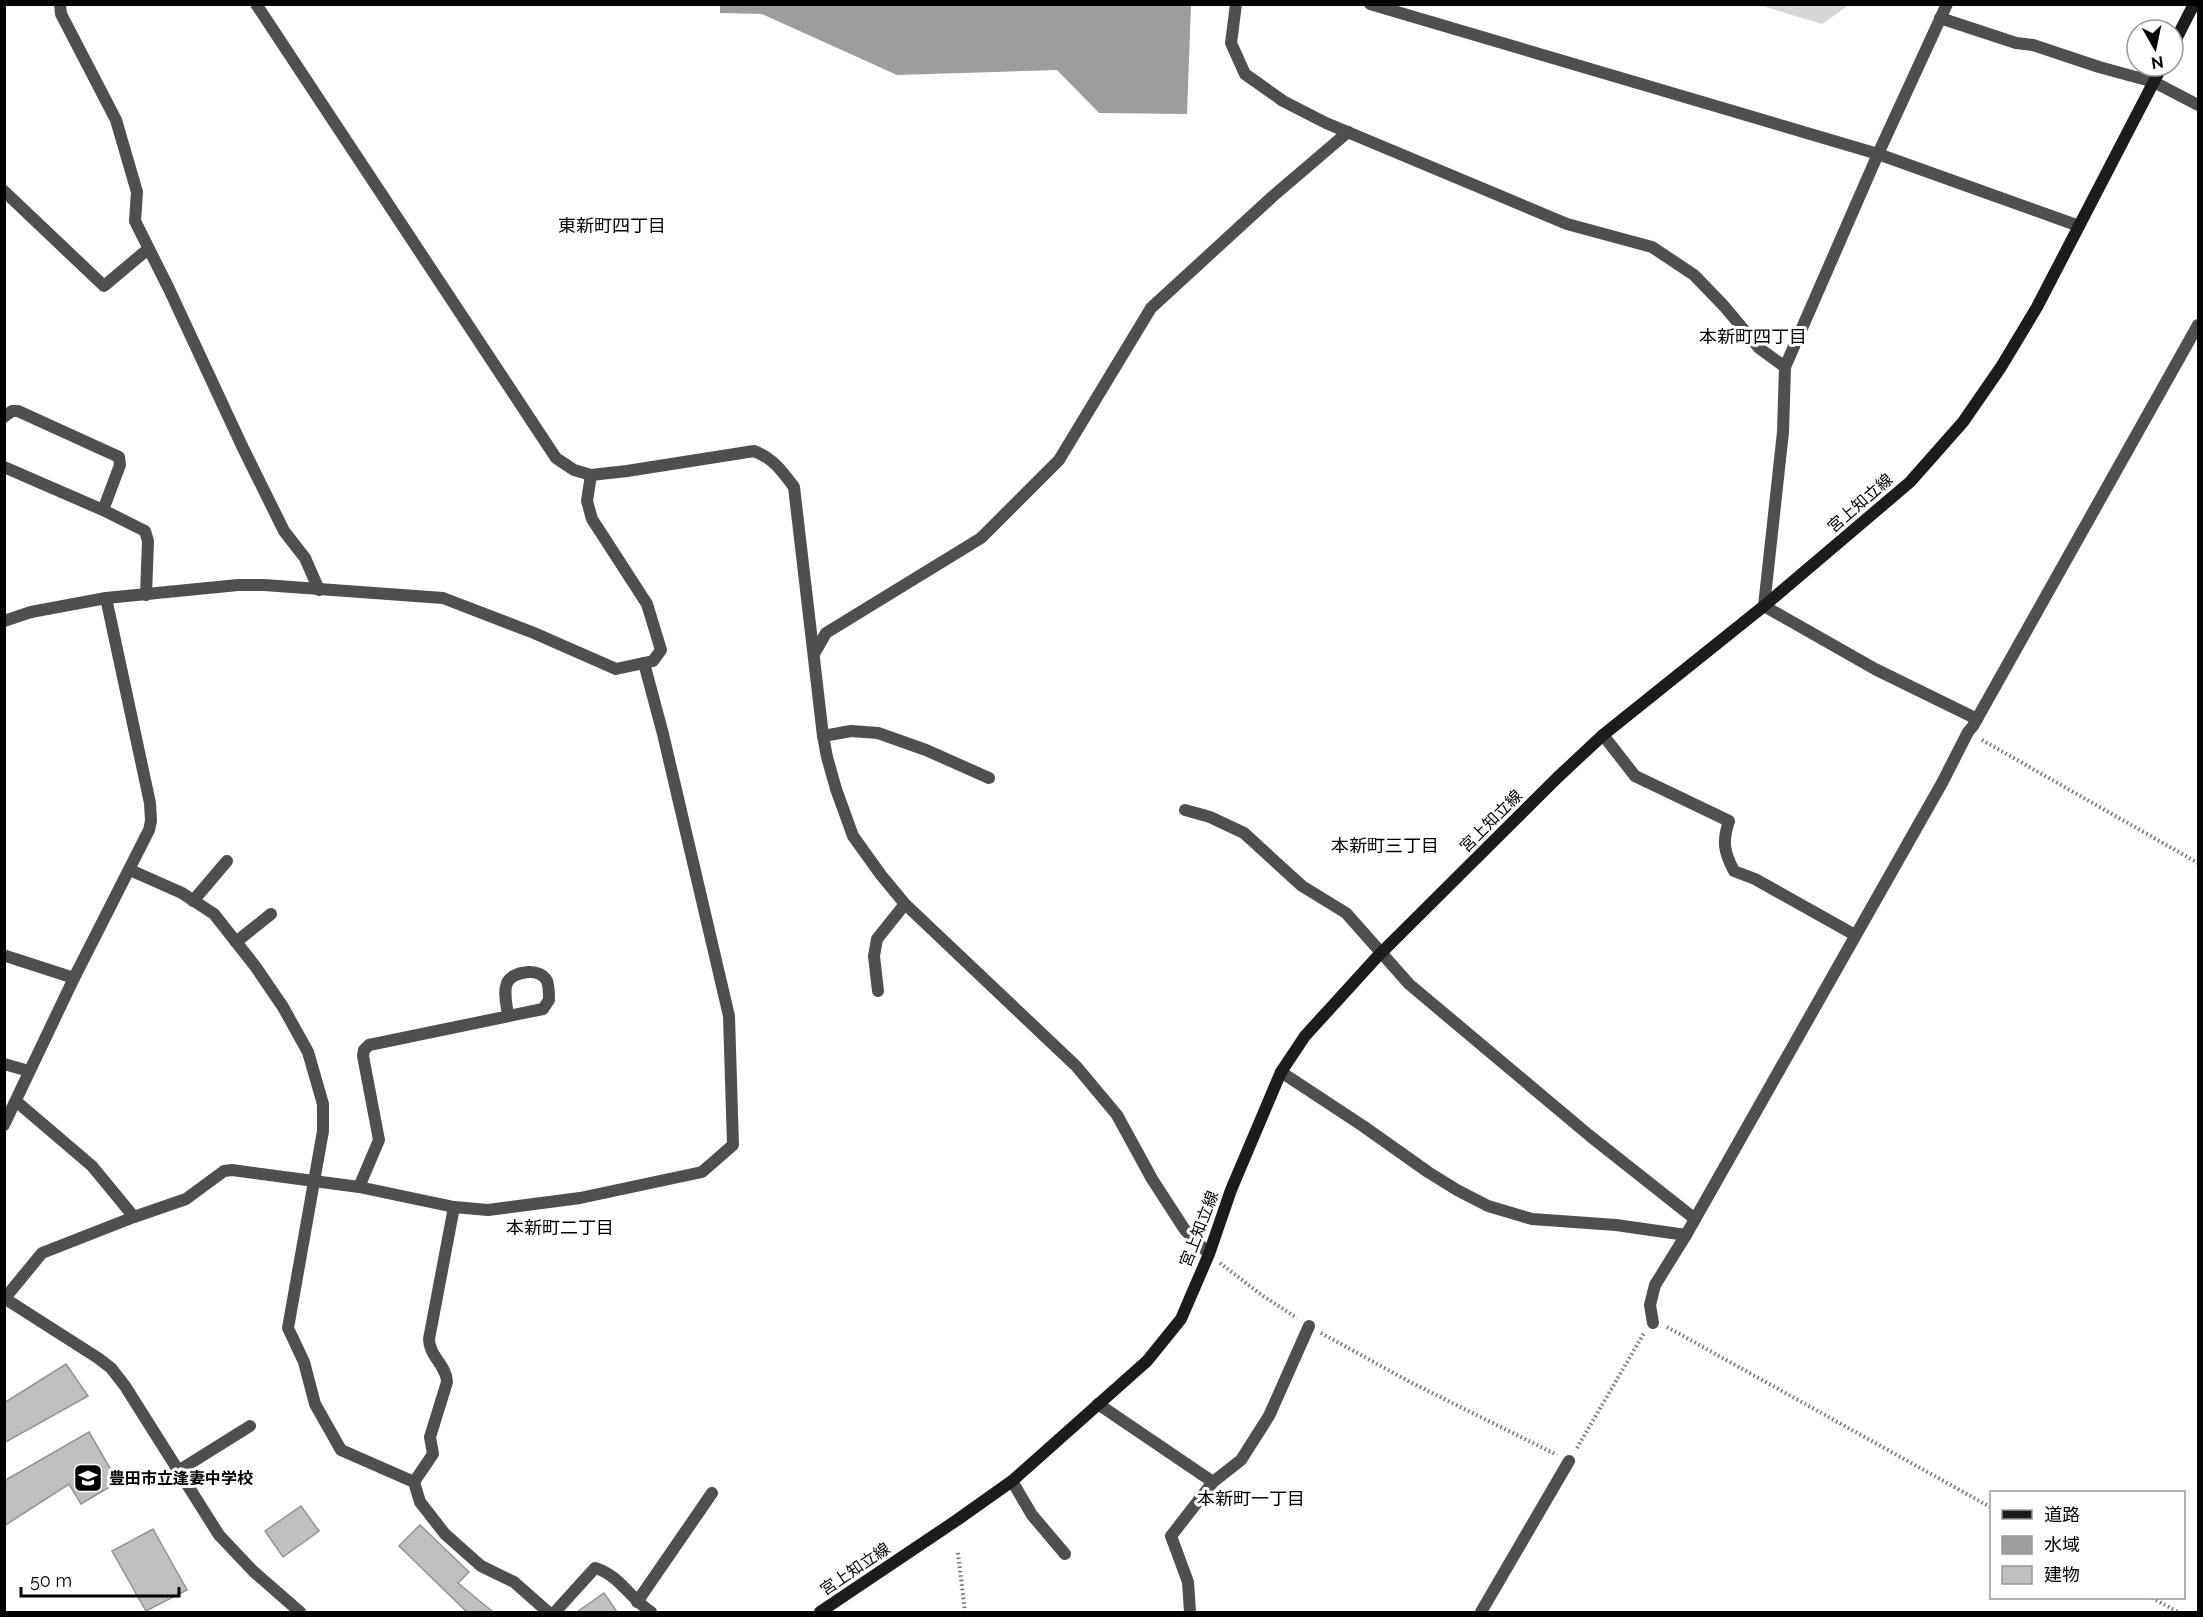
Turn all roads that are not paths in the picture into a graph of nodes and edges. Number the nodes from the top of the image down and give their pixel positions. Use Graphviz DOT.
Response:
graph roads {
  1 [pos="60,4"];
  2 [pos="256,4"];
  3 [pos="1236,4"];
  4 [pos="1370,4"];
  5 [pos="1947,4"];
  6 [pos="2194,4"];
  7 [pos="1940,18"];
  8 [pos="2185,22"];
  9 [pos="2156,78"];
  10 [pos="2154,82"];
  11 [pos="2199,105"];
  12 [pos="1348,132"];
  13 [pos="1878,154"];
  14 [pos="4,191"];
  15 [pos="2079,226"];
  16 [pos="148,249"];
  17 [pos="2199,325"];
  18 [pos="1785,366"];
  19 [pos="4,417"];
  20 [pos="4,467"];
  21 [pos="591,475"];
  22 [pos="103,510"];
  23 [pos="320,590"];
  24 [pos="146,595"];
  25 [pos="106,598"];
  26 [pos="1764,606"];
  27 [pos="4,621"];
  28 [pos="814,654"];
  29 [pos="644,663"];
  30 [pos="1977,719"];
  31 [pos="823,735"];
  32 [pos="1603,735"];
  33 [pos="989,778"];
  34 [pos="1185,810"];
  35 [pos="227,861"];
  36 [pos="130,870"];
  37 [pos="193,901"];
  38 [pos="905,904"];
  39 [pos="271,914"];
  40 [pos="1856,935"];
  41 [pos="236,942"];
  42 [pos="1381,954"];
  43 [pos="6,956"];
  44 [pos="74,978"];
  45 [pos="878,991"];
  46 [pos="508,1016"];
  47 [pos="4,1064"];
  48 [pos="29,1071"];
  49 [pos="1281,1072"];
  50 [pos="17,1102"];
  51 [pos="4,1125"];
  52 [pos="312,1182"];
  53 [pos="359,1187"];
  54 [pos="454,1208"];
  55 [pos="134,1217"];
  56 [pos="1695,1219"];
  57 [pos="1686,1235"];
  58 [pos="1209,1254"];
  59 [pos="5,1298"];
  60 [pos="1653,1323"];
  61 [pos="1309,1326"];
  62 [pos="1098,1404"];
  63 [pos="250,1426"];
  64 [pos="1569,1461"];
  65 [pos="178,1471"];
  66 [pos="1012,1481"];
  67 [pos="414,1482"];
  68 [pos="1213,1482"];
  69 [pos="712,1493"];
  70 [pos="1065,1554"];
  71 [pos="637,1602"];
  72 [pos="300,1612"];
  73 [pos="548,1612"];
  74 [pos="555,1612"];
  75 [pos="651,1612"];
  76 [pos="820,1612"];
  77 [pos="1190,1612"];
  78 [pos="1481,1612"];
  1 -- 16 [label="street"];
  2 -- 21 [label="street"];
  3 -- 12 [label="street"];
  4 -- 13 [label="street"];
  5 -- 7 [label="street"];
  6 -- 8 [label="main road"];
  7 -- 10 [label="street"];
  7 -- 13 [label="street"];
  9 -- 10 [label="main road, 宮上知立線"];
  10 -- 11 [label="street"];
  10 -- 15 [label="main road, 宮上知立線"];
  12 -- 18 [label="street"];
  12 -- 28 [label="street"];
  13 -- 15 [label="street"];
  13 -- 18 [label="street"];
  14 -- 16 [label="street"];
  15 -- 26 [label="main road, 宮上知立線"];
  16 -- 23 [label="street"];
  17 -- 30 [label="street"];
  18 -- 26 [label="street"];
  19 -- 22 [label="street"];
  20 -- 22 [label="street"];
  21 -- 28 [label="street"];
  21 -- 29 [label="street"];
  22 -- 24 [label="street"];
  23 -- 24 [label="street"];
  23 -- 29 [label="street"];
  24 -- 25 [label="street"];
  25 -- 27 [label="street"];
  25 -- 36 [label="street"];
  26 -- 30 [label="street"];
  26 -- 32 [label="main road, 宮上知立線"];
  28 -- 31 [label="street"];
  29 -- 54 [label="street"];
  30 -- 40 [label="street"];
  31 -- 33 [label="street"];
  31 -- 38 [label="street"];
  32 -- 40 [label="street"];
  32 -- 42 [label="main road, 宮上知立線"];
  34 -- 42 [label="street"];
  35 -- 37 [label="street"];
  36 -- 37 [label="street"];
  36 -- 44 [label="street"];
  37 -- 41 [label="street"];
  38 -- 45 [label="street"];
  38 -- 58 [label="street"];
  39 -- 41 [label="street"];
  40 -- 56 [label="street"];
  41 -- 52 [label="street"];
  42 -- 49 [label="main road, 宮上知立線"];
  42 -- 56 [label="street"];
  43 -- 44 [label="street"];
  44 -- 48 [label="street"];
  46 -- 53 [label="street"];
  47 -- 48 [label="street"];
  48 -- 50 [label="street"];
  49 -- 57 [label="street"];
  49 -- 58 [label="main road, 宮上知立線"];
  50 -- 51 [label="street"];
  50 -- 55 [label="street"];
  52 -- 53 [label="street"];
  52 -- 55 [label="street"];
  52 -- 67 [label="street"];
  53 -- 54 [label="street"];
  54 -- 67 [label="street"];
  55 -- 59 [label="street"];
  56 -- 57 [label="street"];
  57 -- 60 [label="street"];
  58 -- 62 [label="main road, 宮上知立線"];
  59 -- 65 [label="street"];
  61 -- 68 [label="street"];
  62 -- 66 [label="main road, 宮上知立線"];
  62 -- 68 [label="street"];
  63 -- 65 [label="street"];
  64 -- 78 [label="street"];
  65 -- 72 [label="street"];
  66 -- 70 [label="street"];
  66 -- 76 [label="main road, 宮上知立線"];
  67 -- 73 [label="street"];
  68 -- 77 [label="street"];
  69 -- 71 [label="street"];
  71 -- 74 [label="street"];
  71 -- 75 [label="street"];
}
